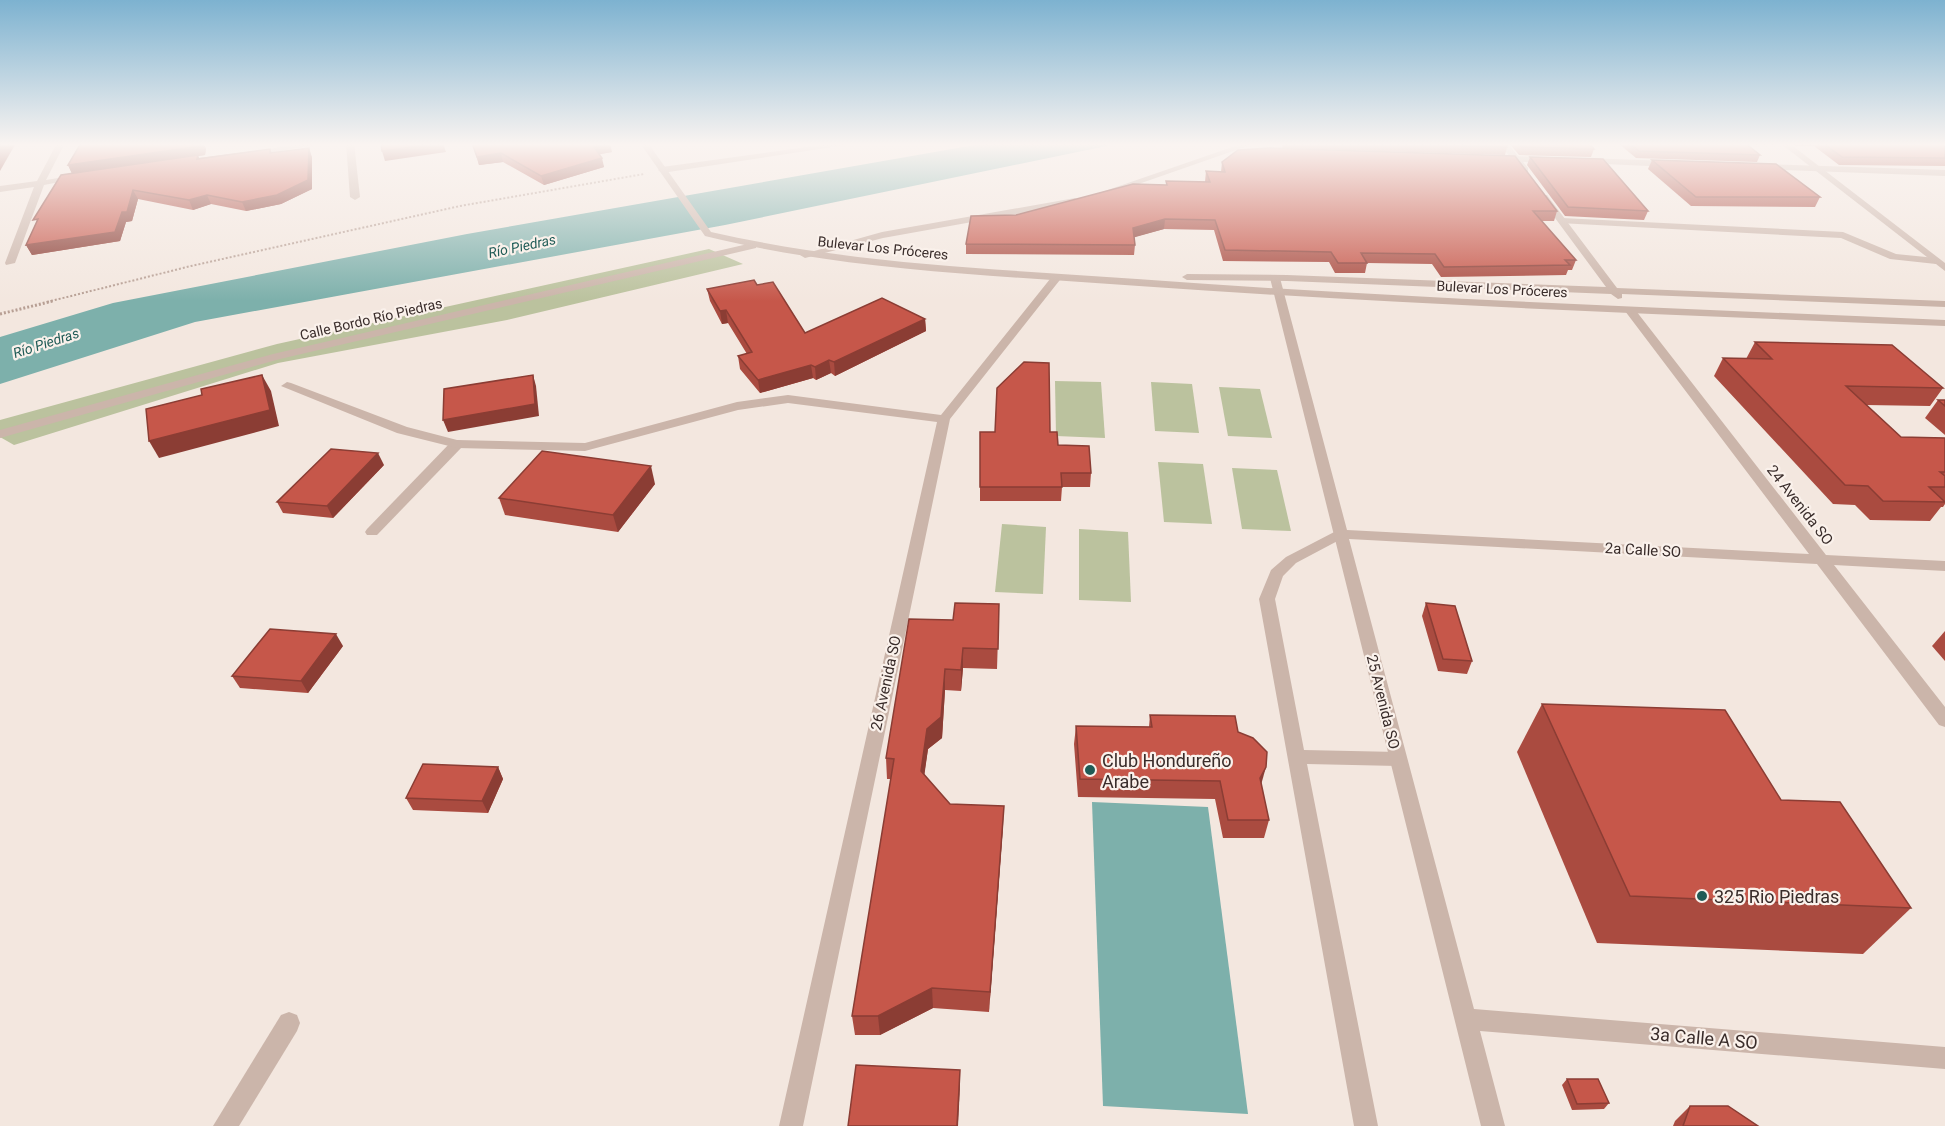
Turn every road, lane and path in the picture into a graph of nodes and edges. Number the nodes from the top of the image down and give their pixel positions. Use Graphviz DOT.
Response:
graph roads {
  1 [pos="35,196"];
  2 [pos="519,196"];
  3 [pos="679,196"];
  4 [pos="1543,196"];
  5 [pos="1852,196"];
  6 [pos="1082,200"];
  7 [pos="1562,221"];
  8 [pos="752,246"];
  9 [pos="805,255"];
  10 [pos="10,263"];
  11 [pos="1941,264"];
  12 [pos="1058,276"];
  13 [pos="1277,285"];
  14 [pos="1614,291"];
  15 [pos="1945,304"];
  16 [pos="1629,309"];
  17 [pos="0,314"];
  18 [pos="1945,323"];
  19 [pos="287,386"];
  20 [pos="944,419"];
  21 [pos="0,434"];
  22 [pos="457,444"];
  23 [pos="372,532"];
  24 [pos="1340,534"];
  25 [pos="1822,560"];
  26 [pos="1945,566"];
  27 [pos="1945,720"];
  28 [pos="1297,757"];
  29 [pos="1398,759"];
  30 [pos="1464,1019"];
  31 [pos="289,1023"];
  32 [pos="1945,1058"];
  33 [pos="225,1126"];
  34 [pos="790,1126"];
  35 [pos="1366,1126"];
  36 [pos="1493,1126"];
  1 -- 10 [label="street"];
  2 -- 17 [label="path"];
  3 -- 8 [label="street, Bulevar Los Próceres"];
  4 -- 7 [label="street, 24 Avenida SO"];
  5 -- 11 [label="street"];
  6 -- 9 [label="street"];
  7 -- 11 [label="street"];
  7 -- 14 [label="street, 24 Avenida SO"];
  8 -- 9 [label="street, Bulevar Los Próceres"];
  8 -- 21 [label="street, Calle Bordo Río Piedras"];
  9 -- 12 [label="street, Bulevar Los Próceres"];
  12 -- 13 [label="street, Bulevar Los Próceres"];
  12 -- 13 [label="street, Bulevar Los Próceres"];
  12 -- 20 [label="street, 26 Avenida SO"];
  13 -- 14 [label="street, Bulevar Los Próceres"];
  13 -- 16 [label="street, Bulevar Los Próceres"];
  13 -- 24 [label="street, 25 Avenida SO"];
  14 -- 15 [label="street, Bulevar Los Próceres"];
  14 -- 16 [label="street, 24 Avenida SO"];
  16 -- 18 [label="street, Bulevar Los Próceres"];
  16 -- 25 [label="street, 24 Avenida SO"];
  19 -- 22 [label="street"];
  20 -- 22 [label="street"];
  20 -- 34 [label="street, 26 Avenida SO"];
  22 -- 23 [label="street"];
  24 -- 25 [label="street, 2a Calle SO"];
  24 -- 28 [label="street"];
  24 -- 29 [label="street, 25 Avenida SO"];
  25 -- 26 [label="street, 2a Calle SO"];
  25 -- 27 [label="street, 24 Avenida SO"];
  28 -- 29 [label="street"];
  28 -- 35 [label="street"];
  29 -- 30 [label="street, 25 Avenida SO"];
  30 -- 32 [label="street, 3a Calle A SO"];
  30 -- 36 [label="street, 25 Avenida SO"];
  31 -- 33 [label="street"];
}
